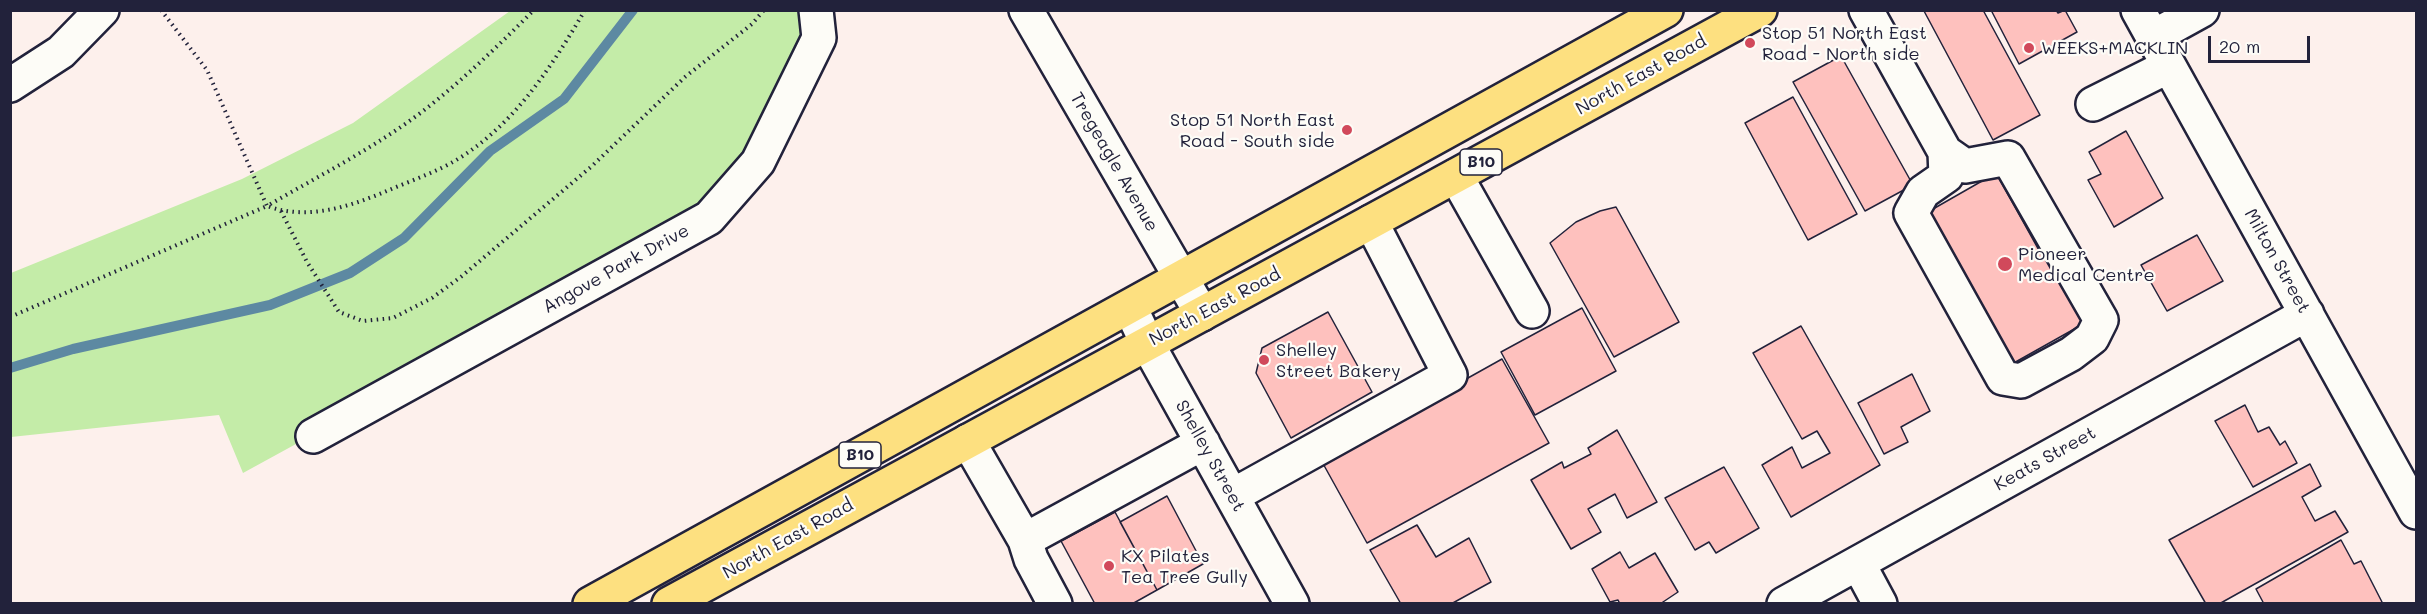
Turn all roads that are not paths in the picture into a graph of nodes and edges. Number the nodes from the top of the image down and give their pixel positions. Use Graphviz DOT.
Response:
graph roads {
  1 [pos="102,10"];
  2 [pos="816,10"];
  3 [pos="1026,10"];
  4 [pos="1666,10"];
  5 [pos="1760,10"];
  6 [pos="1866,10"];
  7 [pos="2202,10"];
  8 [pos="2146,24"];
  9 [pos="2169,66"];
  10 [pos="10,85"];
  11 [pos="2092,104"];
  12 [pos="1945,152"];
  13 [pos="1456,176"];
  14 [pos="1371,222"];
  15 [pos="1181,278"];
  16 [pos="1130,307"];
  17 [pos="1532,311"];
  18 [pos="1202,314"];
  19 [pos="2307,314"];
  20 [pos="1147,343"];
  21 [pos="313,436"];
  22 [pos="968,441"];
  23 [pos="1203,443"];
  24 [pos="1232,496"];
  25 [pos="2416,512"];
  26 [pos="1024,540"];
  27 [pos="1858,563"];
  28 [pos="590,603"];
  29 [pos="669,603"];
  30 [pos="1055,603"];
  31 [pos="1292,603"];
  32 [pos="1784,603"];
  33 [pos="1880,603"];
  1 -- 10 [label="street"];
  2 -- 21 [label="street, Angove Park Drive"];
  3 -- 15 [label="street, Tregeagle Avenue"];
  4 -- 15 [label="main road, B10"];
  5 -- 13 [label="main road, North East Road / B10"];
  6 -- 12 [label="street"];
  7 -- 8 [label="street"];
  8 -- 9 [label="street, Milton Street"];
  9 -- 11 [label="street"];
  9 -- 19 [label="street, Milton Street"];
  12 -- 12 [label="street"];
  13 -- 14 [label="main road, North East Road / B10"];
  13 -- 17 [label="street"];
  14 -- 18 [label="main road, North East Road / B10"];
  14 -- 24 [label="street"];
  15 -- 16 [label="main road, B10"];
  15 -- 18 [label="street, Tregeagle Avenue"];
  16 -- 20 [label="street, Shelley Street"];
  16 -- 28 [label="main road, B10"];
  18 -- 20 [label="main road, North East Road / B10"];
  19 -- 25 [label="street, Milton Street"];
  19 -- 27 [label="street, Keats Street"];
  20 -- 22 [label="main road, North East Road / B10"];
  20 -- 23 [label="street, Shelley Street"];
  22 -- 26 [label="street"];
  22 -- 29 [label="main road, North East Road / B10"];
  23 -- 24 [label="street, Shelley Street"];
  23 -- 26 [label="street"];
  24 -- 31 [label="street, Shelley Street"];
  26 -- 30 [label="street"];
  27 -- 32 [label="street, Keats Street"];
  27 -- 33 [label="street"];
}
